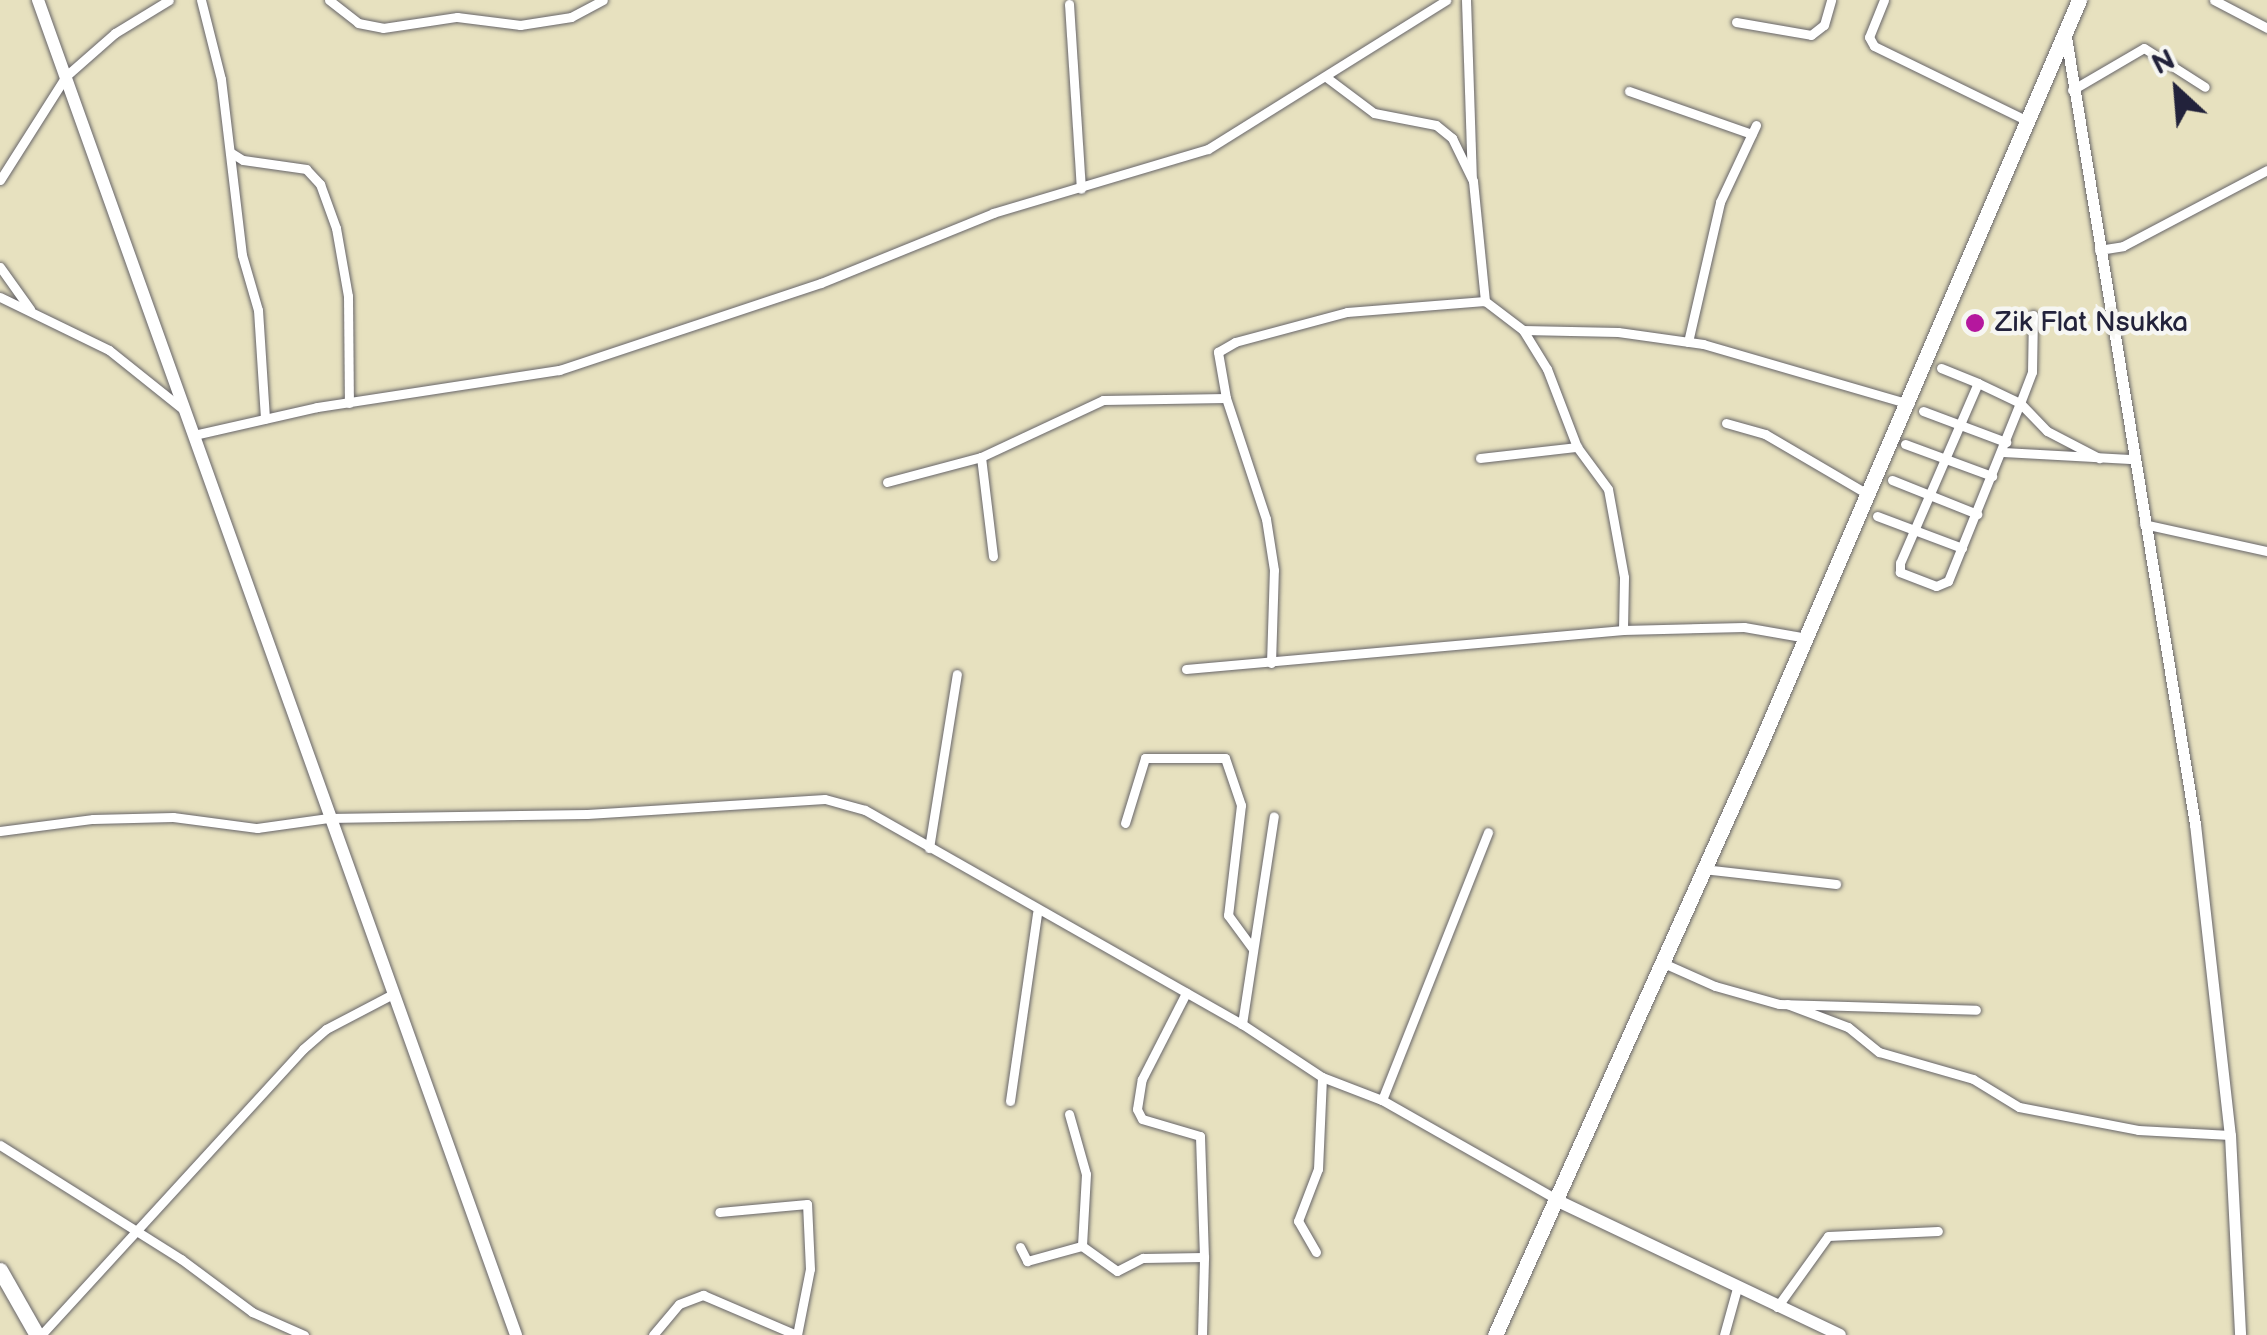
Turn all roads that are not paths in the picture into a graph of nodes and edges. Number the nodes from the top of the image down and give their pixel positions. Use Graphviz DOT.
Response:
graph roads {
  1 [pos="38,0"];
  2 [pos="170,0"];
  3 [pos="201,0"];
  4 [pos="329,0"];
  5 [pos="604,0"];
  6 [pos="1446,0"];
  7 [pos="1466,0"];
  8 [pos="1830,0"];
  9 [pos="1884,0"];
  10 [pos="2078,0"];
  11 [pos="2214,0"];
  12 [pos="1069,4"];
  13 [pos="1736,22"];
  14 [pos="2267,28"];
  15 [pos="2065,35"];
  16 [pos="66,76"];
  17 [pos="1326,76"];
  18 [pos="2205,86"];
  19 [pos="1629,91"];
  20 [pos="2070,92"];
  21 [pos="2028,121"];
  22 [pos="230,152"];
  23 [pos="2267,170"];
  24 [pos="0,180"];
  25 [pos="1473,182"];
  26 [pos="1080,189"];
  27 [pos="2097,250"];
  28 [pos="0,267"];
  29 [pos="0,297"];
  30 [pos="1485,301"];
  31 [pos="30,309"];
  32 [pos="2033,315"];
  33 [pos="1522,330"];
  34 [pos="1688,342"];
  35 [pos="1942,368"];
  36 [pos="1978,383"];
  37 [pos="1226,398"];
  38 [pos="348,403"];
  39 [pos="2020,403"];
  40 [pos="1916,408"];
  41 [pos="187,412"];
  42 [pos="265,419"];
  43 [pos="1726,423"];
  44 [pos="1960,426"];
  45 [pos="194,435"];
  46 [pos="1905,444"];
  47 [pos="1576,447"];
  48 [pos="2004,447"];
  49 [pos="981,457"];
  50 [pos="1480,458"];
  51 [pos="2099,458"];
  52 [pos="2130,459"];
  53 [pos="1944,460"];
  54 [pos="1992,476"];
  55 [pos="1892,480"];
  56 [pos="887,482"];
  57 [pos="1869,495"];
  58 [pos="1930,496"];
  59 [pos="1976,514"];
  60 [pos="1877,516"];
  61 [pos="2142,524"];
  62 [pos="1914,531"];
  63 [pos="1962,548"];
  64 [pos="2267,552"];
  65 [pos="993,556"];
  66 [pos="1622,630"];
  67 [pos="1807,638"];
  68 [pos="1271,663"];
  69 [pos="1186,669"];
  70 [pos="957,674"];
  71 [pos="1274,816"];
  72 [pos="328,818"];
  73 [pos="1125,823"];
  74 [pos="0,831"];
  75 [pos="1488,832"];
  76 [pos="930,848"];
  77 [pos="1700,868"];
  78 [pos="1836,884"];
  79 [pos="1037,913"];
  80 [pos="1253,949"];
  81 [pos="1661,962"];
  82 [pos="1186,993"];
  83 [pos="394,994"];
  84 [pos="1787,1004"];
  85 [pos="1976,1010"];
  86 [pos="1242,1024"];
  87 [pos="1322,1078"];
  88 [pos="1382,1100"];
  89 [pos="1010,1101"];
  90 [pos="1070,1114"];
  91 [pos="2230,1135"];
  92 [pos="0,1145"];
  93 [pos="1558,1201"];
  94 [pos="719,1212"];
  95 [pos="132,1229"];
  96 [pos="1938,1231"];
  97 [pos="1082,1246"];
  98 [pos="1020,1248"];
  99 [pos="1316,1252"];
  100 [pos="1204,1257"];
  101 [pos="0,1270"];
  102 [pos="1737,1288"];
  103 [pos="1777,1306"];
  104 [pos="38,1335"];
  105 [pos="304,1335"];
  106 [pos="516,1335"];
  107 [pos="652,1335"];
  108 [pos="1202,1335"];
  109 [pos="1495,1335"];
  110 [pos="1724,1335"];
  111 [pos="1840,1335"];
  112 [pos="2240,1335"];
  1 -- 16 [label="main road"];
  2 -- 16 [label="street"];
  3 -- 22 [label="street"];
  4 -- 5 [label="street"];
  6 -- 17 [label="street"];
  7 -- 25 [label="street"];
  8 -- 13 [label="street"];
  9 -- 21 [label="street"];
  10 -- 15 [label="main road"];
  11 -- 14 [label="street"];
  12 -- 26 [label="street"];
  15 -- 20 [label="street"];
  15 -- 21 [label="main road"];
  16 -- 24 [label="street"];
  16 -- 41 [label="main road"];
  17 -- 25 [label="street"];
  17 -- 26 [label="street"];
  18 -- 20 [label="street"];
  19 -- 34 [label="street"];
  20 -- 27 [label="street"];
  21 -- 40 [label="main road"];
  22 -- 38 [label="street"];
  22 -- 42 [label="street"];
  23 -- 27 [label="street"];
  25 -- 30 [label="street"];
  26 -- 38 [label="street"];
  27 -- 52 [label="street"];
  28 -- 31 [label="street"];
  29 -- 31 [label="street"];
  30 -- 33 [label="street"];
  30 -- 37 [label="street"];
  31 -- 41 [label="street"];
  32 -- 39 [label="street"];
  33 -- 34 [label="street"];
  33 -- 47 [label="street"];
  34 -- 40 [label="street"];
  35 -- 36 [label="street"];
  36 -- 39 [label="street"];
  36 -- 44 [label="street"];
  37 -- 49 [label="street"];
  37 -- 68 [label="street"];
  38 -- 42 [label="street"];
  39 -- 48 [label="street"];
  39 -- 51 [label="street"];
  40 -- 44 [label="street"];
  40 -- 57 [label="main road"];
  41 -- 45 [label="main road"];
  42 -- 45 [label="street"];
  43 -- 57 [label="street"];
  44 -- 48 [label="street"];
  44 -- 53 [label="street"];
  45 -- 72 [label="main road"];
  46 -- 53 [label="street"];
  47 -- 50 [label="street"];
  47 -- 66 [label="street"];
  48 -- 51 [label="street"];
  48 -- 54 [label="street"];
  49 -- 56 [label="street"];
  49 -- 65 [label="street"];
  51 -- 52 [label="street"];
  52 -- 61 [label="street"];
  53 -- 54 [label="street"];
  53 -- 58 [label="street"];
  54 -- 59 [label="street"];
  55 -- 58 [label="street"];
  57 -- 67 [label="main road"];
  58 -- 59 [label="street"];
  58 -- 62 [label="street"];
  59 -- 63 [label="street"];
  60 -- 62 [label="street"];
  61 -- 64 [label="street"];
  61 -- 91 [label="street"];
  62 -- 63 [label="street"];
  62 -- 63 [label="street"];
  66 -- 67 [label="street"];
  66 -- 68 [label="street"];
  67 -- 77 [label="main road"];
  68 -- 69 [label="street"];
  70 -- 76 [label="street"];
  71 -- 80 [label="street"];
  72 -- 74 [label="street"];
  72 -- 76 [label="street"];
  72 -- 83 [label="main road"];
  73 -- 80 [label="street"];
  75 -- 88 [label="street"];
  76 -- 79 [label="street"];
  77 -- 78 [label="street"];
  77 -- 81 [label="main road"];
  79 -- 82 [label="street"];
  79 -- 89 [label="street"];
  80 -- 86 [label="street"];
  81 -- 84 [label="street"];
  81 -- 93 [label="main road"];
  82 -- 86 [label="street"];
  82 -- 100 [label="street"];
  83 -- 95 [label="street"];
  83 -- 106 [label="main road"];
  84 -- 85 [label="street"];
  84 -- 91 [label="street"];
  86 -- 87 [label="street"];
  87 -- 88 [label="street"];
  87 -- 99 [label="street"];
  88 -- 93 [label="street"];
  90 -- 97 [label="street"];
  91 -- 112 [label="street"];
  92 -- 95 [label="street"];
  93 -- 102 [label="main road"];
  93 -- 109 [label="main road"];
  94 -- 107 [label="street"];
  95 -- 104 [label="street"];
  95 -- 105 [label="street"];
  96 -- 103 [label="street"];
  97 -- 98 [label="street"];
  97 -- 100 [label="street"];
  100 -- 108 [label="street"];
  101 -- 104 [label="main road"];
  102 -- 103 [label="main road"];
  102 -- 110 [label="street"];
  103 -- 111 [label="main road"];
}
